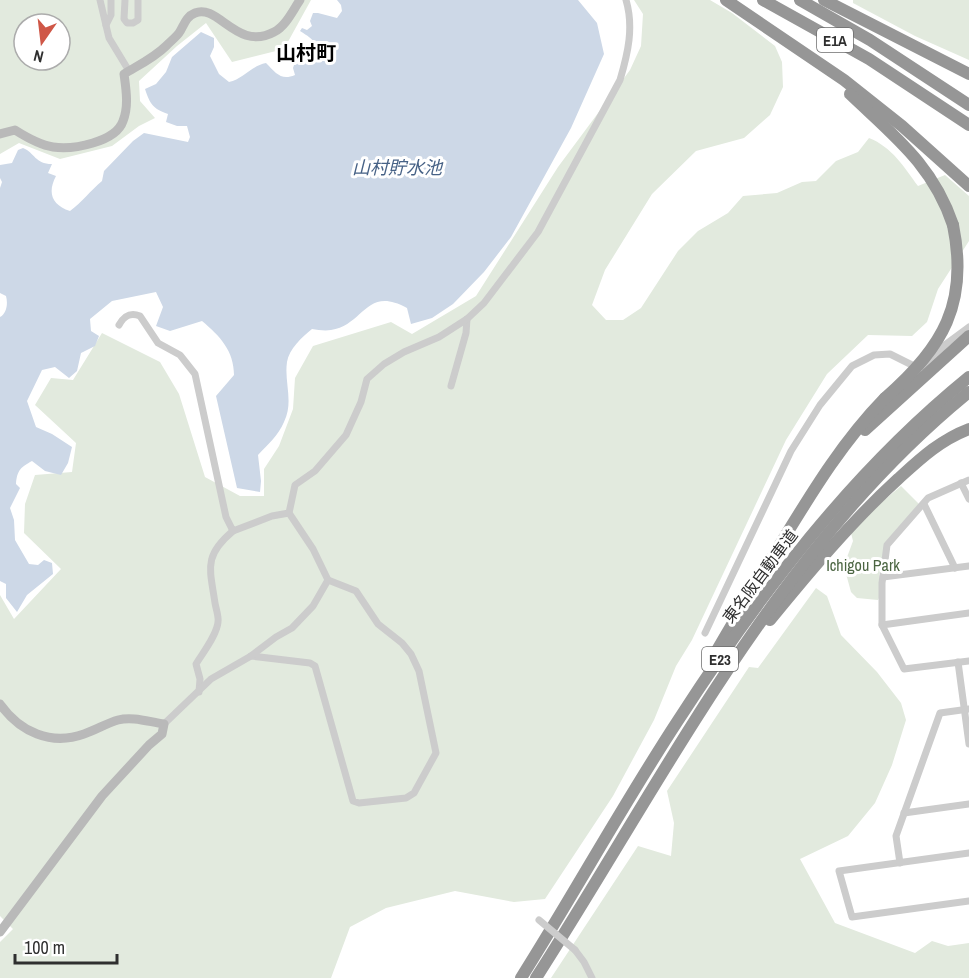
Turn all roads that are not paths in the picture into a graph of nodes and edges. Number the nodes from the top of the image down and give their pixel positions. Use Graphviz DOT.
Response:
graph roads {
  1 [pos="100,0"];
  2 [pos="111,0"];
  3 [pos="125,0"];
  4 [pos="138,0"];
  5 [pos="300,0"];
  6 [pos="626,0"];
  7 [pos="726,0"];
  8 [pos="763,0"];
  9 [pos="800,0"];
  10 [pos="824,0"];
  11 [pos="106,25"];
  12 [pos="129,71"];
  13 [pos="969,74"];
  14 [pos="969,105"];
  15 [pos="969,125"];
  16 [pos="899,132"];
  17 [pos="0,134"];
  18 [pos="969,186"];
  19 [pos="467,319"];
  20 [pos="119,325"];
  21 [pos="969,327"];
  22 [pos="969,336"];
  23 [pos="969,377"];
  24 [pos="451,386"];
  25 [pos="969,392"];
  26 [pos="888,402"];
  27 [pos="969,427"];
  28 [pos="969,480"];
  29 [pos="961,483"];
  30 [pos="969,499"];
  31 [pos="924,504"];
  32 [pos="289,513"];
  33 [pos="233,531"];
  34 [pos="969,566"];
  35 [pos="955,568"];
  36 [pos="883,577"];
  37 [pos="328,580"];
  38 [pos="969,613"];
  39 [pos="882,625"];
  40 [pos="705,633"];
  41 [pos="250,656"];
  42 [pos="969,661"];
  43 [pos="958,662"];
  44 [pos="199,692"];
  45 [pos="711,694"];
  46 [pos="0,704"];
  47 [pos="967,710"];
  48 [pos="677,721"];
  49 [pos="164,724"];
  50 [pos="969,744"];
  51 [pos="969,804"];
  52 [pos="904,813"];
  53 [pos="969,853"];
  54 [pos="900,863"];
  55 [pos="969,901"];
  56 [pos="538,920"];
  57 [pos="0,932"];
  58 [pos="520,978"];
  59 [pos="536,978"];
  60 [pos="592,978"];
  1 -- 11 [label="street"];
  2 -- 11 [label="street"];
  3 -- 4 [label="street"];
  5 -- 12 [label="street"];
  6 -- 19 [label="street"];
  7 -- 16 [label="highway"];
  8 -- 15 [label="highway, E1A"];
  9 -- 14 [label="highway, E1A"];
  10 -- 13 [label="highway"];
  11 -- 12 [label="street"];
  12 -- 17 [label="street"];
  16 -- 18 [label="highway"];
  16 -- 26 [label="highway, bridge"];
  19 -- 24 [label="street"];
  19 -- 32 [label="street"];
  20 -- 33 [label="street"];
  21 -- 40 [label="street"];
  22 -- 26 [label="highway"];
  23 -- 48 [label="highway, 東名阪自動車道 / E23"];
  25 -- 45 [label="highway, 東名阪自動車道 / E23"];
  26 -- 48 [label="highway"];
  27 -- 45 [label="highway"];
  28 -- 29 [label="street"];
  29 -- 30 [label="street"];
  29 -- 31 [label="street"];
  31 -- 35 [label="street"];
  31 -- 36 [label="street"];
  32 -- 33 [label="street"];
  32 -- 37 [label="street"];
  33 -- 44 [label="street"];
  34 -- 35 [label="street"];
  35 -- 36 [label="street"];
  36 -- 39 [label="street"];
  37 -- 41 [label="street"];
  37 -- 41 [label="street"];
  38 -- 39 [label="street"];
  39 -- 43 [label="street"];
  41 -- 44 [label="street"];
  42 -- 43 [label="street"];
  43 -- 47 [label="street"];
  44 -- 49 [label="street"];
  45 -- 59 [label="highway, 東名阪自動車道 / E23"];
  46 -- 49 [label="street"];
  47 -- 50 [label="street"];
  47 -- 52 [label="street"];
  48 -- 58 [label="highway, 東名阪自動車道 / E23"];
  49 -- 57 [label="street"];
  51 -- 52 [label="street"];
  52 -- 54 [label="street"];
  53 -- 54 [label="street"];
  54 -- 55 [label="street"];
  56 -- 60 [label="street, bridge"];
}
